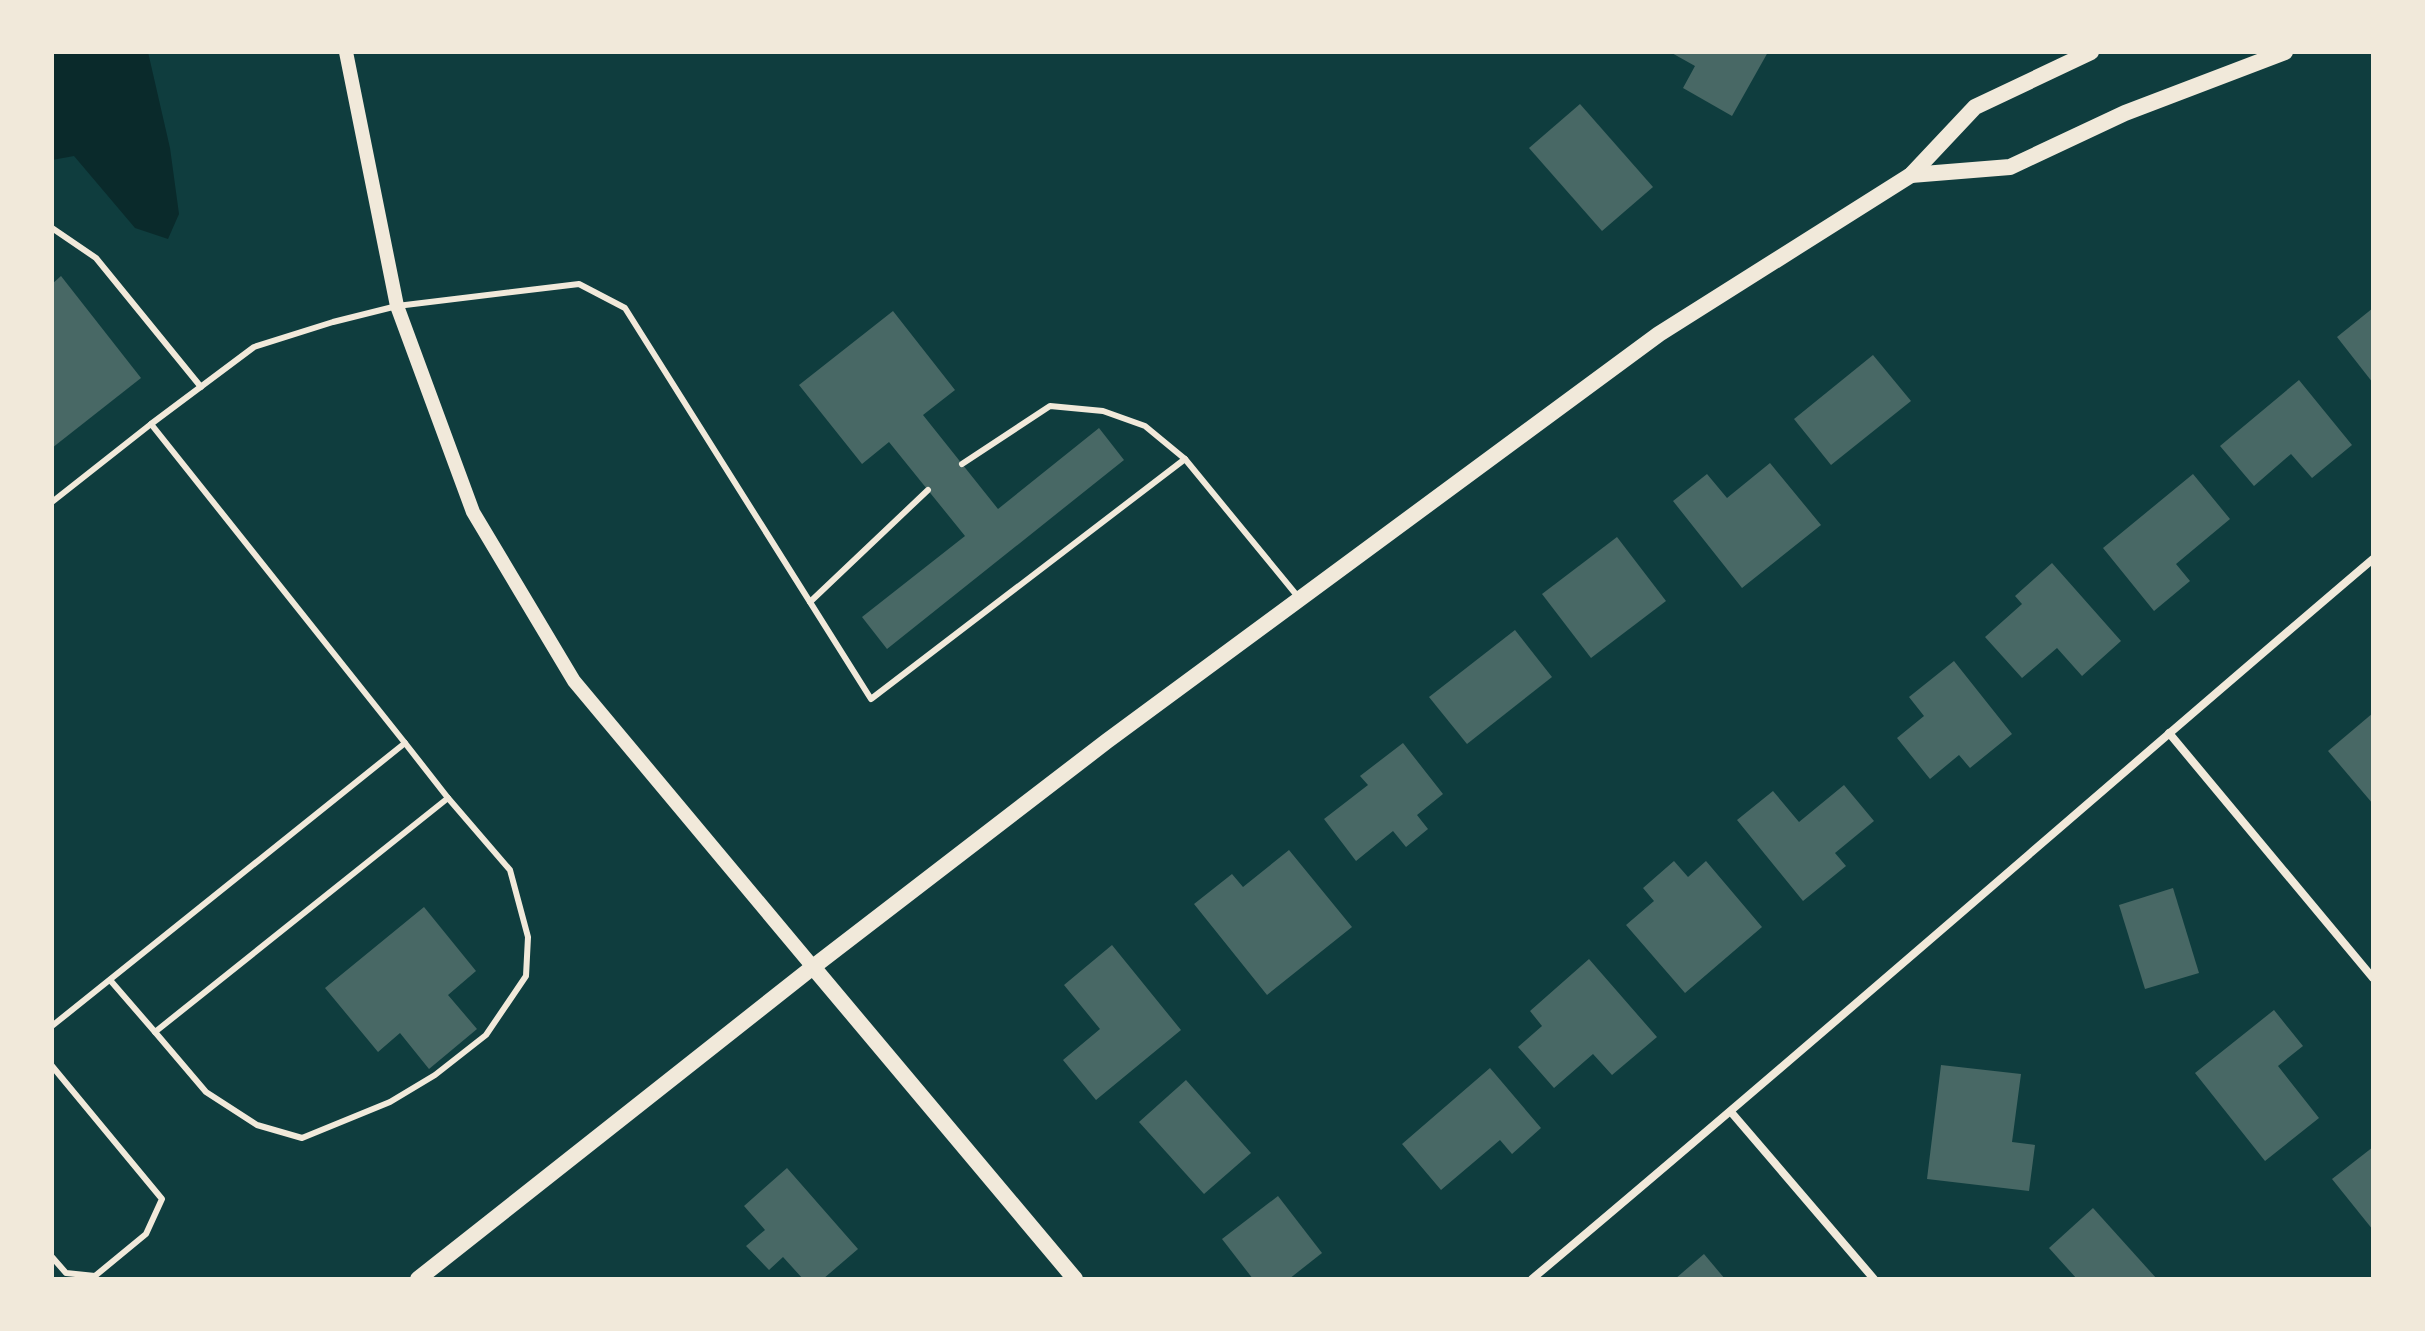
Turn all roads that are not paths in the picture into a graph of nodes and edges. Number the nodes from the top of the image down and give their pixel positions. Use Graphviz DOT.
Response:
graph roads {
  1 [pos="346,52"];
  2 [pos="2091,52"];
  3 [pos="2285,52"];
  4 [pos="1911,175"];
  5 [pos="52,228"];
  6 [pos="397,306"];
  7 [pos="201,387"];
  8 [pos="151,424"];
  9 [pos="1185,459"];
  10 [pos="962,464"];
  11 [pos="928,490"];
  12 [pos="52,502"];
  13 [pos="2373,559"];
  14 [pos="1299,598"];
  15 [pos="810,602"];
  16 [pos="2169,733"];
  17 [pos="405,743"];
  18 [pos="448,798"];
  19 [pos="813,967"];
  20 [pos="2373,978"];
  21 [pos="110,980"];
  22 [pos="52,1026"];
  23 [pos="155,1032"];
  24 [pos="52,1066"];
  25 [pos="1731,1112"];
  26 [pos="52,1257"];
  27 [pos="418,1279"];
  28 [pos="1075,1279"];
  29 [pos="1532,1279"];
  30 [pos="1874,1279"];
  1 -- 6 [label="street"];
  2 -- 4 [label="main road"];
  3 -- 4 [label="main road"];
  4 -- 14 [label="main road"];
  5 -- 7 [label="lane"];
  6 -- 7 [label="lane"];
  6 -- 15 [label="lane"];
  6 -- 19 [label="street"];
  7 -- 8 [label="lane"];
  8 -- 12 [label="lane"];
  8 -- 17 [label="lane"];
  9 -- 10 [label="lane"];
  9 -- 14 [label="lane"];
  9 -- 15 [label="lane"];
  11 -- 15 [label="lane"];
  13 -- 16 [label="street"];
  14 -- 19 [label="main road"];
  16 -- 20 [label="street"];
  16 -- 25 [label="street"];
  17 -- 18 [label="lane"];
  17 -- 21 [label="lane"];
  18 -- 23 [label="lane"];
  18 -- 23 [label="lane"];
  19 -- 27 [label="main road"];
  19 -- 28 [label="main road"];
  21 -- 22 [label="lane"];
  21 -- 23 [label="lane"];
  24 -- 26 [label="lane"];
  25 -- 29 [label="street"];
  25 -- 30 [label="street"];
}
